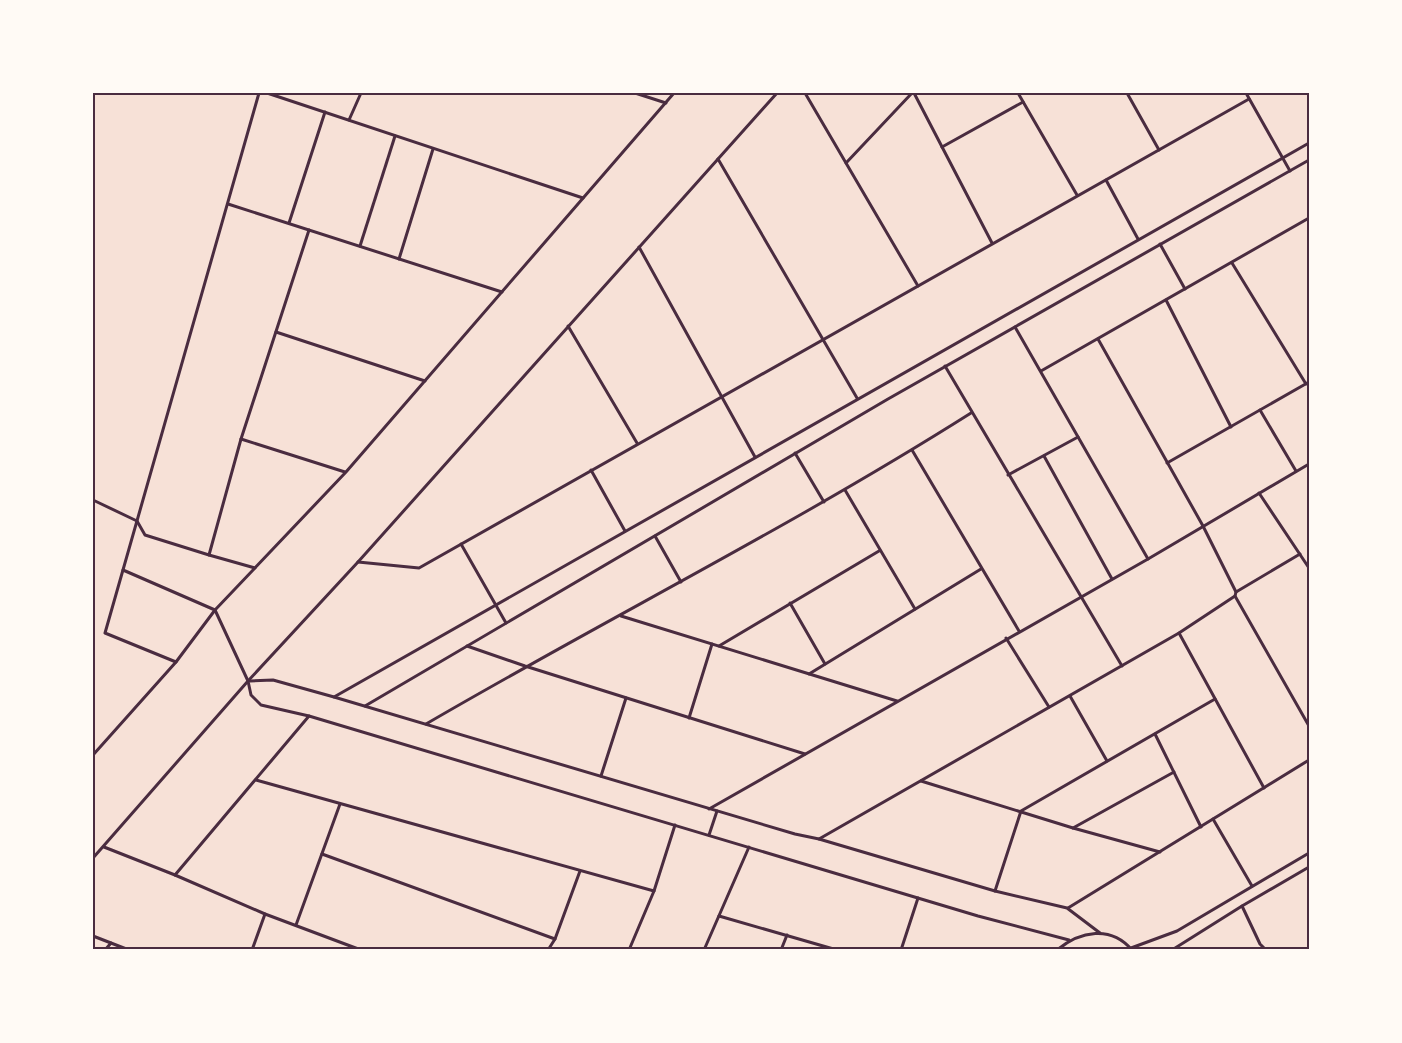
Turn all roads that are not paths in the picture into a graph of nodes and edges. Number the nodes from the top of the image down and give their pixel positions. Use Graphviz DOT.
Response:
graph roads {
  1 [pos="260,93"];
  2 [pos="267,93"];
  3 [pos="361,93"];
  4 [pos="635,93"];
  5 [pos="674,93"];
  6 [pos="777,93"];
  7 [pos="805,93"];
  8 [pos="913,93"];
  9 [pos="1018,93"];
  10 [pos="1127,93"];
  11 [pos="1246,93"];
  12 [pos="1249,99"];
  13 [pos="1023,102"];
  14 [pos="666,103"];
  15 [pos="325,112"];
  16 [pos="349,120"];
  17 [pos="395,136"];
  18 [pos="1309,144"];
  19 [pos="942,147"];
  20 [pos="433,148"];
  21 [pos="1160,150"];
  22 [pos="718,159"];
  23 [pos="1283,159"];
  24 [pos="1309,160"];
  25 [pos="846,163"];
  26 [pos="1290,171"];
  27 [pos="1106,180"];
  28 [pos="1078,196"];
  29 [pos="583,198"];
  30 [pos="228,204"];
  31 [pos="1307,220"];
  32 [pos="289,223"];
  33 [pos="1309,227"];
  34 [pos="309,230"];
  35 [pos="1138,239"];
  36 [pos="993,244"];
  37 [pos="1160,244"];
  38 [pos="360,246"];
  39 [pos="639,247"];
  40 [pos="399,259"];
  41 [pos="1232,262"];
  42 [pos="918,286"];
  43 [pos="1185,289"];
  44 [pos="502,292"];
  45 [pos="1166,300"];
  46 [pos="568,326"];
  47 [pos="1015,327"];
  48 [pos="276,332"];
  49 [pos="824,339"];
  50 [pos="1098,339"];
  51 [pos="945,366"];
  52 [pos="1041,371"];
  53 [pos="425,381"];
  54 [pos="1307,383"];
  55 [pos="722,396"];
  56 [pos="858,399"];
  57 [pos="1260,410"];
  58 [pos="971,413"];
  59 [pos="1231,427"];
  60 [pos="1078,437"];
  61 [pos="241,439"];
  62 [pos="638,444"];
  63 [pos="912,450"];
  64 [pos="795,453"];
  65 [pos="1044,456"];
  66 [pos="755,457"];
  67 [pos="1167,463"];
  68 [pos="1309,464"];
  69 [pos="591,471"];
  70 [pos="1296,471"];
  71 [pos="346,472"];
  72 [pos="1008,476"];
  73 [pos="845,490"];
  74 [pos="1259,493"];
  75 [pos="93,500"];
  76 [pos="824,502"];
  77 [pos="137,522"];
  78 [pos="1203,526"];
  79 [pos="625,531"];
  80 [pos="655,536"];
  81 [pos="461,544"];
  82 [pos="879,551"];
  83 [pos="1300,554"];
  84 [pos="209,555"];
  85 [pos="1309,557"];
  86 [pos="1148,559"];
  87 [pos="1304,560"];
  88 [pos="358,562"];
  89 [pos="256,568"];
  90 [pos="1309,568"];
  91 [pos="981,569"];
  92 [pos="123,570"];
  93 [pos="1112,579"];
  94 [pos="681,582"];
  95 [pos="1235,594"];
  96 [pos="1080,597"];
  97 [pos="790,603"];
  98 [pos="495,605"];
  99 [pos="915,609"];
  100 [pos="215,610"];
  101 [pos="621,616"];
  102 [pos="506,623"];
  103 [pos="1019,631"];
  104 [pos="1179,633"];
  105 [pos="1006,638"];
  106 [pos="712,644"];
  107 [pos="467,646"];
  108 [pos="719,646"];
  109 [pos="176,662"];
  110 [pos="825,664"];
  111 [pos="525,666"];
  112 [pos="1122,666"];
  113 [pos="809,674"];
  114 [pos="248,681"];
  115 [pos="1070,696"];
  116 [pos="334,697"];
  117 [pos="626,698"];
  118 [pos="1215,699"];
  119 [pos="897,701"];
  120 [pos="365,706"];
  121 [pos="1050,707"];
  122 [pos="1309,713"];
  123 [pos="309,716"];
  124 [pos="1303,716"];
  125 [pos="689,718"];
  126 [pos="426,724"];
  127 [pos="1309,726"];
  128 [pos="1155,734"];
  129 [pos="804,754"];
  130 [pos="93,755"];
  131 [pos="1309,760"];
  132 [pos="1107,761"];
  133 [pos="1174,772"];
  134 [pos="601,776"];
  135 [pos="256,780"];
  136 [pos="921,781"];
  137 [pos="1264,788"];
  138 [pos="340,804"];
  139 [pos="709,809"];
  140 [pos="717,811"];
  141 [pos="1021,811"];
  142 [pos="1213,819"];
  143 [pos="675,825"];
  144 [pos="1201,827"];
  145 [pos="1073,828"];
  146 [pos="709,835"];
  147 [pos="819,839"];
  148 [pos="103,847"];
  149 [pos="749,847"];
  150 [pos="1160,852"];
  151 [pos="1309,853"];
  152 [pos="322,854"];
  153 [pos="93,858"];
  154 [pos="1307,868"];
  155 [pos="580,871"];
  156 [pos="175,875"];
  157 [pos="1309,876"];
  158 [pos="1252,885"];
  159 [pos="654,891"];
  160 [pos="995,891"];
  161 [pos="918,898"];
  162 [pos="1242,906"];
  163 [pos="1067,908"];
  164 [pos="265,914"];
  165 [pos="719,916"];
  166 [pos="296,926"];
  167 [pos="1100,933"];
  168 [pos="93,936"];
  169 [pos="787,936"];
  170 [pos="555,939"];
  171 [pos="1069,940"];
  172 [pos="111,943"];
  173 [pos="1132,949"];
  174 [pos="105,950"];
  175 [pos="129,950"];
  176 [pos="252,950"];
  177 [pos="359,950"];
  178 [pos="548,950"];
  179 [pos="629,950"];
  180 [pos="704,950"];
  181 [pos="781,950"];
  182 [pos="837,950"];
  183 [pos="901,950"];
  184 [pos="1057,950"];
  185 [pos="1172,950"];
  186 [pos="1266,950"];
  1 -- 30 [label="street"];
  2 -- 15 [label="street"];
  3 -- 16 [label="street"];
  4 -- 14 [label="street"];
  5 -- 14 [label="street"];
  6 -- 22 [label="street"];
  7 -- 25 [label="street"];
  8 -- 19 [label="street"];
  8 -- 25 [label="street"];
  9 -- 13 [label="street"];
  10 -- 21 [label="street"];
  11 -- 12 [label="street"];
  12 -- 21 [label="street"];
  12 -- 23 [label="street"];
  13 -- 19 [label="street"];
  13 -- 28 [label="street"];
  14 -- 29 [label="street"];
  15 -- 16 [label="street"];
  15 -- 32 [label="street"];
  16 -- 17 [label="street"];
  17 -- 20 [label="street"];
  17 -- 38 [label="street"];
  18 -- 23 [label="street"];
  19 -- 36 [label="street"];
  20 -- 29 [label="street"];
  20 -- 40 [label="street"];
  21 -- 27 [label="street"];
  22 -- 39 [label="street"];
  22 -- 49 [label="street"];
  23 -- 26 [label="street"];
  23 -- 35 [label="street"];
  24 -- 26 [label="street"];
  25 -- 42 [label="street"];
  26 -- 37 [label="street"];
  27 -- 28 [label="street"];
  27 -- 35 [label="street"];
  28 -- 36 [label="street"];
  29 -- 44 [label="street"];
  30 -- 32 [label="street"];
  30 -- 77 [label="street"];
  31 -- 33 [label="street"];
  31 -- 41 [label="street"];
  32 -- 34 [label="street"];
  34 -- 38 [label="street"];
  34 -- 48 [label="street"];
  35 -- 56 [label="street"];
  36 -- 42 [label="street"];
  37 -- 43 [label="street"];
  37 -- 47 [label="street"];
  38 -- 40 [label="street"];
  39 -- 46 [label="street"];
  39 -- 55 [label="street"];
  40 -- 44 [label="street"];
  41 -- 43 [label="street"];
  41 -- 54 [label="street"];
  42 -- 49 [label="street"];
  43 -- 45 [label="street"];
  44 -- 53 [label="street"];
  45 -- 50 [label="street"];
  45 -- 59 [label="street"];
  46 -- 62 [label="street"];
  46 -- 88 [label="street"];
  47 -- 51 [label="street"];
  47 -- 52 [label="street"];
  48 -- 53 [label="street"];
  48 -- 61 [label="street"];
  49 -- 55 [label="street"];
  49 -- 56 [label="street"];
  50 -- 52 [label="street"];
  50 -- 67 [label="street"];
  51 -- 58 [label="street"];
  51 -- 64 [label="street"];
  52 -- 60 [label="street"];
  53 -- 71 [label="street"];
  54 -- 57 [label="street"];
  55 -- 62 [label="street"];
  55 -- 66 [label="street"];
  56 -- 66 [label="street"];
  57 -- 59 [label="street"];
  57 -- 70 [label="street"];
  58 -- 63 [label="street"];
  58 -- 72 [label="street"];
  59 -- 67 [label="street"];
  60 -- 65 [label="street"];
  60 -- 86 [label="street"];
  61 -- 71 [label="street"];
  61 -- 84 [label="street"];
  62 -- 69 [label="street"];
  63 -- 73 [label="street"];
  63 -- 91 [label="street"];
  64 -- 76 [label="street"];
  64 -- 80 [label="street"];
  65 -- 72 [label="street"];
  65 -- 93 [label="street"];
  66 -- 79 [label="street"];
  67 -- 78 [label="street"];
  68 -- 70 [label="street"];
  69 -- 79 [label="street"];
  69 -- 81 [label="street"];
  70 -- 74 [label="street"];
  71 -- 89 [label="street"];
  72 -- 96 [label="street"];
  73 -- 76 [label="street"];
  73 -- 82 [label="street"];
  74 -- 78 [label="street"];
  74 -- 83 [label="street"];
  75 -- 77 [label="street"];
  76 -- 94 [label="street"];
  77 -- 84 [label="street"];
  77 -- 92 [label="street"];
  78 -- 86 [label="street"];
  78 -- 95 [label="street"];
  79 -- 98 [label="street"];
  80 -- 94 [label="street"];
  80 -- 102 [label="street"];
  81 -- 88 [label="street"];
  81 -- 98 [label="street"];
  82 -- 97 [label="street"];
  82 -- 99 [label="street"];
  83 -- 87 [label="street"];
  83 -- 95 [label="street"];
  84 -- 89 [label="street"];
  85 -- 87 [label="street"];
  86 -- 93 [label="street"];
  87 -- 90 [label="street"];
  88 -- 114 [label="street"];
  89 -- 100 [label="street"];
  91 -- 99 [label="street"];
  91 -- 103 [label="street"];
  92 -- 100 [label="street"];
  92 -- 109 [label="street"];
  93 -- 96 [label="street"];
  94 -- 101 [label="street"];
  95 -- 104 [label="street"];
  95 -- 124 [label="street"];
  96 -- 103 [label="street"];
  96 -- 112 [label="street"];
  97 -- 108 [label="street"];
  97 -- 110 [label="street"];
  98 -- 102 [label="street"];
  98 -- 116 [label="street"];
  99 -- 110 [label="street"];
  100 -- 109 [label="street"];
  100 -- 114 [label="street"];
  101 -- 106 [label="street"];
  101 -- 111 [label="street"];
  102 -- 107 [label="street"];
  103 -- 105 [label="street"];
  104 -- 112 [label="street"];
  104 -- 118 [label="street"];
  105 -- 119 [label="street"];
  105 -- 121 [label="street"];
  106 -- 108 [label="street"];
  106 -- 125 [label="street"];
  107 -- 111 [label="street"];
  107 -- 120 [label="street"];
  108 -- 113 [label="street"];
  109 -- 130 [label="street"];
  110 -- 113 [label="street"];
  111 -- 117 [label="street"];
  111 -- 126 [label="street"];
  112 -- 115 [label="street"];
  113 -- 119 [label="street"];
  114 -- 116 [label="street"];
  114 -- 123 [label="street"];
  114 -- 148 [label="street"];
  115 -- 121 [label="street"];
  115 -- 132 [label="street"];
  116 -- 120 [label="street"];
  117 -- 125 [label="street"];
  117 -- 134 [label="street"];
  118 -- 128 [label="street"];
  118 -- 137 [label="street"];
  119 -- 129 [label="street"];
  120 -- 126 [label="street"];
  121 -- 136 [label="street"];
  122 -- 124 [label="street"];
  123 -- 135 [label="street"];
  123 -- 143 [label="street"];
  124 -- 127 [label="street"];
  125 -- 129 [label="street"];
  126 -- 134 [label="street"];
  128 -- 132 [label="street"];
  128 -- 133 [label="street"];
  129 -- 139 [label="street"];
  131 -- 137 [label="street"];
  132 -- 141 [label="street"];
  133 -- 144 [label="street"];
  133 -- 145 [label="street"];
  134 -- 139 [label="street"];
  135 -- 138 [label="street"];
  135 -- 156 [label="street"];
  136 -- 141 [label="street"];
  136 -- 147 [label="street"];
  137 -- 142 [label="street"];
  138 -- 152 [label="street"];
  138 -- 155 [label="street"];
  139 -- 140 [label="street"];
  140 -- 146 [label="street"];
  140 -- 147 [label="street"];
  141 -- 145 [label="street"];
  141 -- 160 [label="street"];
  142 -- 144 [label="street"];
  142 -- 158 [label="street"];
  143 -- 146 [label="street"];
  143 -- 159 [label="street"];
  144 -- 150 [label="street"];
  145 -- 150 [label="street"];
  146 -- 149 [label="street"];
  147 -- 160 [label="street"];
  148 -- 153 [label="street"];
  148 -- 156 [label="street"];
  149 -- 161 [label="street"];
  149 -- 165 [label="street"];
  150 -- 163 [label="street"];
  151 -- 158 [label="street"];
  152 -- 166 [label="street"];
  152 -- 170 [label="street"];
  154 -- 157 [label="street"];
  154 -- 162 [label="street"];
  155 -- 159 [label="street"];
  155 -- 170 [label="street"];
  156 -- 164 [label="street"];
  158 -- 173 [label="street"];
  159 -- 179 [label="street"];
  160 -- 163 [label="street"];
  161 -- 171 [label="street"];
  161 -- 183 [label="street"];
  162 -- 185 [label="street"];
  162 -- 186 [label="street"];
  163 -- 167 [label="street"];
  164 -- 166 [label="street"];
  164 -- 176 [label="street"];
  165 -- 169 [label="street"];
  165 -- 180 [label="street"];
  166 -- 177 [label="street"];
  167 -- 171 [label="street"];
  167 -- 173 [label="street"];
  168 -- 172 [label="street"];
  169 -- 181 [label="street"];
  169 -- 182 [label="street"];
  170 -- 178 [label="street"];
  171 -- 184 [label="street"];
  172 -- 174 [label="street"];
  172 -- 175 [label="street"];
}
